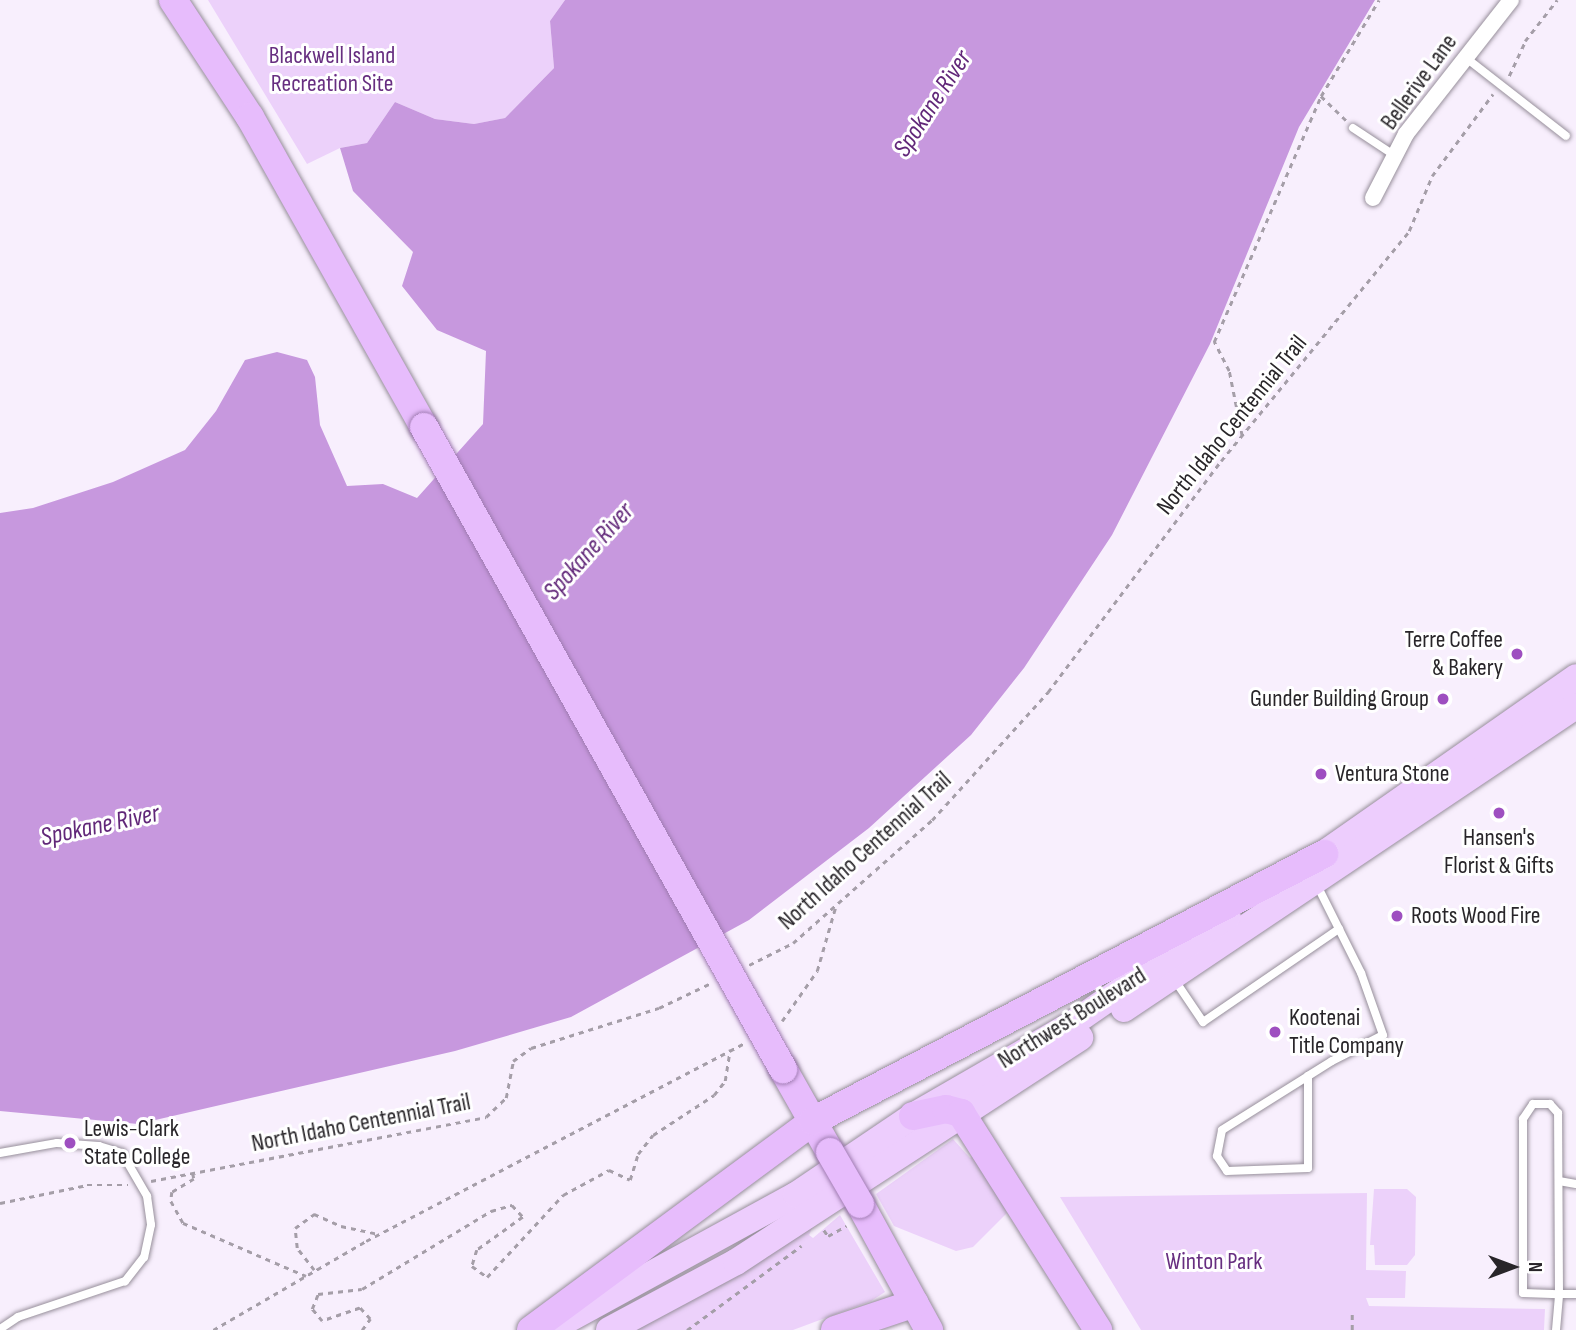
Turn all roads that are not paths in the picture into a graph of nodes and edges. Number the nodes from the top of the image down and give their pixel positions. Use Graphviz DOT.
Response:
graph roads {
  1 [pos="173,0"];
  2 [pos="1511,0"];
  3 [pos="1465,57"];
  4 [pos="1353,128"];
  5 [pos="1566,136"];
  6 [pos="1394,155"];
  7 [pos="1373,198"];
  8 [pos="1576,677"];
  9 [pos="1576,706"];
  10 [pos="1324,854"];
  11 [pos="1315,883"];
  12 [pos="1339,929"];
  13 [pos="1172,977"];
  14 [pos="1308,1076"];
  15 [pos="963,1115"];
  16 [pos="913,1116"];
  17 [pos="813,1121"];
  18 [pos="0,1153"];
  19 [pos="1559,1181"];
  20 [pos="1576,1184"];
  21 [pos="1559,1294"];
  22 [pos="1576,1294"];
  23 [pos="915,1303"];
  24 [pos="0,1329"];
  25 [pos="531,1330"];
  26 [pos="549,1330"];
  27 [pos="609,1330"];
  28 [pos="835,1330"];
  29 [pos="929,1330"];
  30 [pos="1098,1330"];
  31 [pos="1556,1330"];
  1 -- 17 [label="highway, bridge"];
  2 -- 3 [label="street, Bellerive Lane"];
  3 -- 5 [label="lane"];
  3 -- 6 [label="street, Bellerive Lane"];
  4 -- 6 [label="lane"];
  6 -- 7 [label="street, Bellerive Lane"];
  8 -- 10 [label="main road, Northwest Boulevard"];
  9 -- 11 [label="main road, Northwest Boulevard"];
  10 -- 16 [label="main road, Northwest Boulevard"];
  10 -- 17 [label="highway"];
  11 -- 12 [label="lane"];
  11 -- 13 [label="main road, Northwest Boulevard"];
  12 -- 13 [label="lane"];
  12 -- 14 [label="lane"];
  13 -- 15 [label="main road, Northwest Boulevard"];
  14 -- 14 [label="lane"];
  15 -- 16 [label="highway"];
  15 -- 27 [label="main road, Northwest Boulevard"];
  15 -- 30 [label="highway"];
  16 -- 26 [label="main road, Northwest Boulevard"];
  17 -- 23 [label="highway, bridge"];
  17 -- 25 [label="highway"];
  18 -- 24 [label="lane"];
  19 -- 20 [label="lane"];
  19 -- 21 [label="lane"];
  19 -- 21 [label="lane"];
  21 -- 22 [label="lane"];
  21 -- 31 [label="lane"];
  23 -- 28 [label="highway"];
  23 -- 29 [label="highway"];
}
